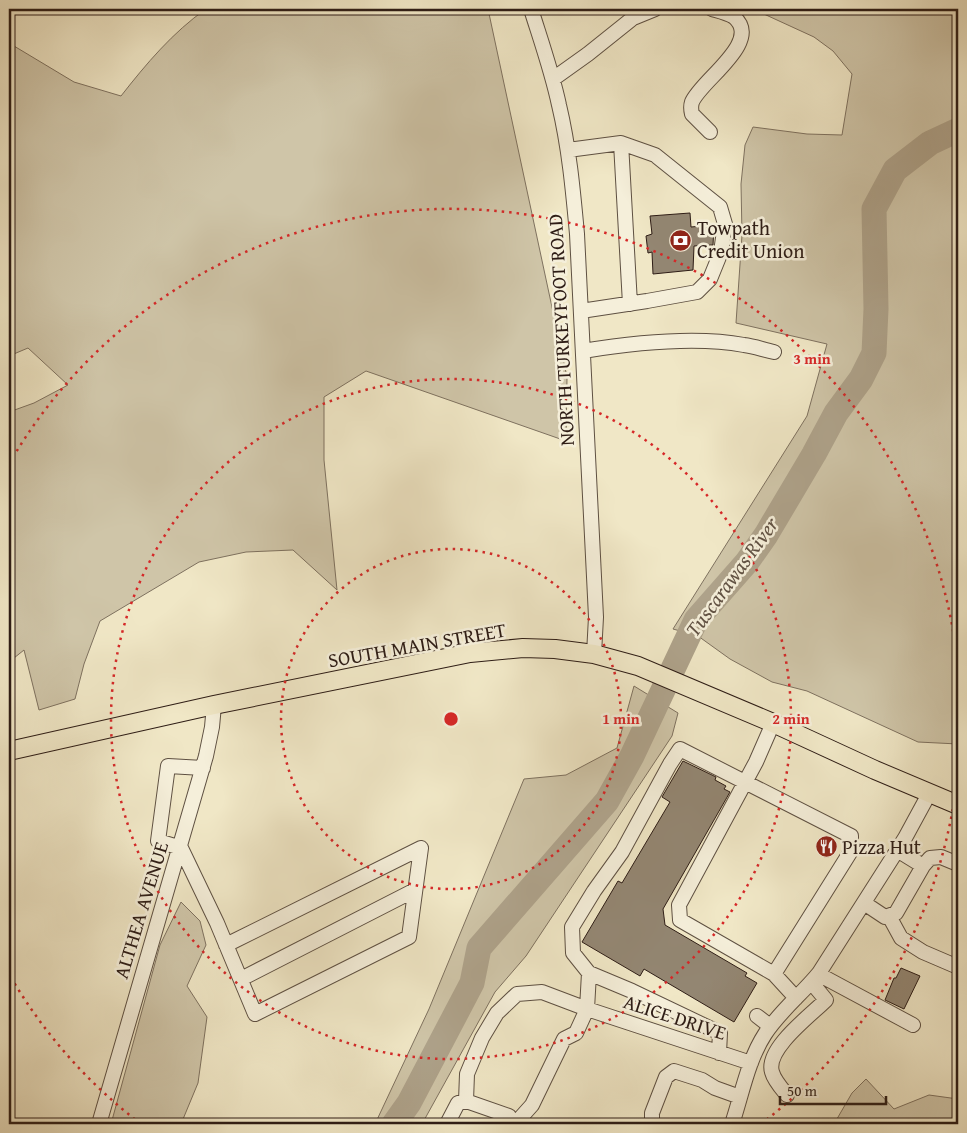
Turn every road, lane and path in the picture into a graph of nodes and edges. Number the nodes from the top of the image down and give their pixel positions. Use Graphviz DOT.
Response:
graph roads {
  1 [pos="531,9"];
  2 [pos="656,9"];
  3 [pos="712,9"];
  4 [pos="553,79"];
  5 [pos="710,132"];
  6 [pos="621,143"];
  7 [pos="568,150"];
  8 [pos="630,304"];
  9 [pos="581,311"];
  10 [pos="583,351"];
  11 [pos="774,352"];
  12 [pos="594,654"];
  13 [pos="214,706"];
  14 [pos="773,723"];
  15 [pos="9,751"];
  16 [pos="203,768"];
  17 [pos="745,782"];
  18 [pos="930,792"];
  19 [pos="958,804"];
  20 [pos="181,848"];
  21 [pos="897,850"];
  22 [pos="958,864"];
  23 [pos="923,866"];
  24 [pos="415,890"];
  25 [pos="864,903"];
  26 [pos="889,916"];
  27 [pos="226,945"];
  28 [pos="958,967"];
  29 [pos="589,973"];
  30 [pos="774,974"];
  31 [pos="241,979"];
  32 [pos="815,979"];
  33 [pos="796,998"];
  34 [pos="587,1009"];
  35 [pos="757,1016"];
  36 [pos="913,1025"];
  37 [pos="770,1026"];
  38 [pos="718,1053"];
  39 [pos="753,1058"];
  40 [pos="772,1059"];
  41 [pos="787,1095"];
  42 [pos="740,1097"];
  43 [pos="466,1101"];
  44 [pos="99,1124"];
  45 [pos="447,1124"];
  46 [pos="513,1124"];
  47 [pos="652,1124"];
  48 [pos="732,1124"];
  1 -- 4 [label="street, NORTH TURKEYFOOT ROAD"];
  2 -- 4 [label="street"];
  3 -- 5 [label="street"];
  4 -- 7 [label="street, NORTH TURKEYFOOT ROAD"];
  6 -- 7 [label="street"];
  6 -- 8 [label="street"];
  6 -- 8 [label="street"];
  7 -- 9 [label="street, NORTH TURKEYFOOT ROAD"];
  8 -- 9 [label="street"];
  9 -- 10 [label="street, NORTH TURKEYFOOT ROAD"];
  10 -- 11 [label="street"];
  10 -- 12 [label="street, NORTH TURKEYFOOT ROAD"];
  12 -- 13 [label="main road, SOUTH MAIN STREET"];
  12 -- 14 [label="main road, SOUTH MAIN STREET"];
  13 -- 15 [label="main road, SOUTH MAIN STREET"];
  13 -- 16 [label="street, ALTHEA AVENUE"];
  14 -- 17 [label="street"];
  14 -- 18 [label="main road, SOUTH MAIN STREET"];
  16 -- 20 [label="street, ALTHEA AVENUE"];
  16 -- 20 [label="street"];
  17 -- 29 [label="street"];
  17 -- 30 [label="street"];
  17 -- 30 [label="street"];
  18 -- 19 [label="main road, SOUTH MAIN STREET"];
  18 -- 21 [label="street"];
  20 -- 27 [label="street"];
  20 -- 44 [label="street, ALTHEA AVENUE"];
  21 -- 23 [label="street"];
  21 -- 25 [label="street"];
  22 -- 23 [label="street"];
  23 -- 26 [label="street"];
  24 -- 27 [label="street"];
  24 -- 31 [label="street"];
  24 -- 31 [label="street"];
  25 -- 26 [label="street"];
  25 -- 32 [label="street"];
  26 -- 28 [label="street"];
  27 -- 31 [label="street"];
  29 -- 34 [label="street"];
  29 -- 38 [label="street"];
  30 -- 33 [label="street"];
  32 -- 33 [label="street"];
  32 -- 36 [label="street"];
  32 -- 40 [label="street"];
  33 -- 37 [label="street"];
  34 -- 38 [label="street, ALICE DRIVE"];
  34 -- 43 [label="street, ALICE DRIVE"];
  34 -- 46 [label="street"];
  35 -- 37 [label="street"];
  37 -- 39 [label="street"];
  38 -- 39 [label="street, ALICE DRIVE"];
  39 -- 40 [label="street, ALICE DRIVE"];
  39 -- 42 [label="street"];
  40 -- 41 [label="street"];
  42 -- 47 [label="street"];
  42 -- 48 [label="street"];
  43 -- 45 [label="street"];
  43 -- 46 [label="street"];
}
